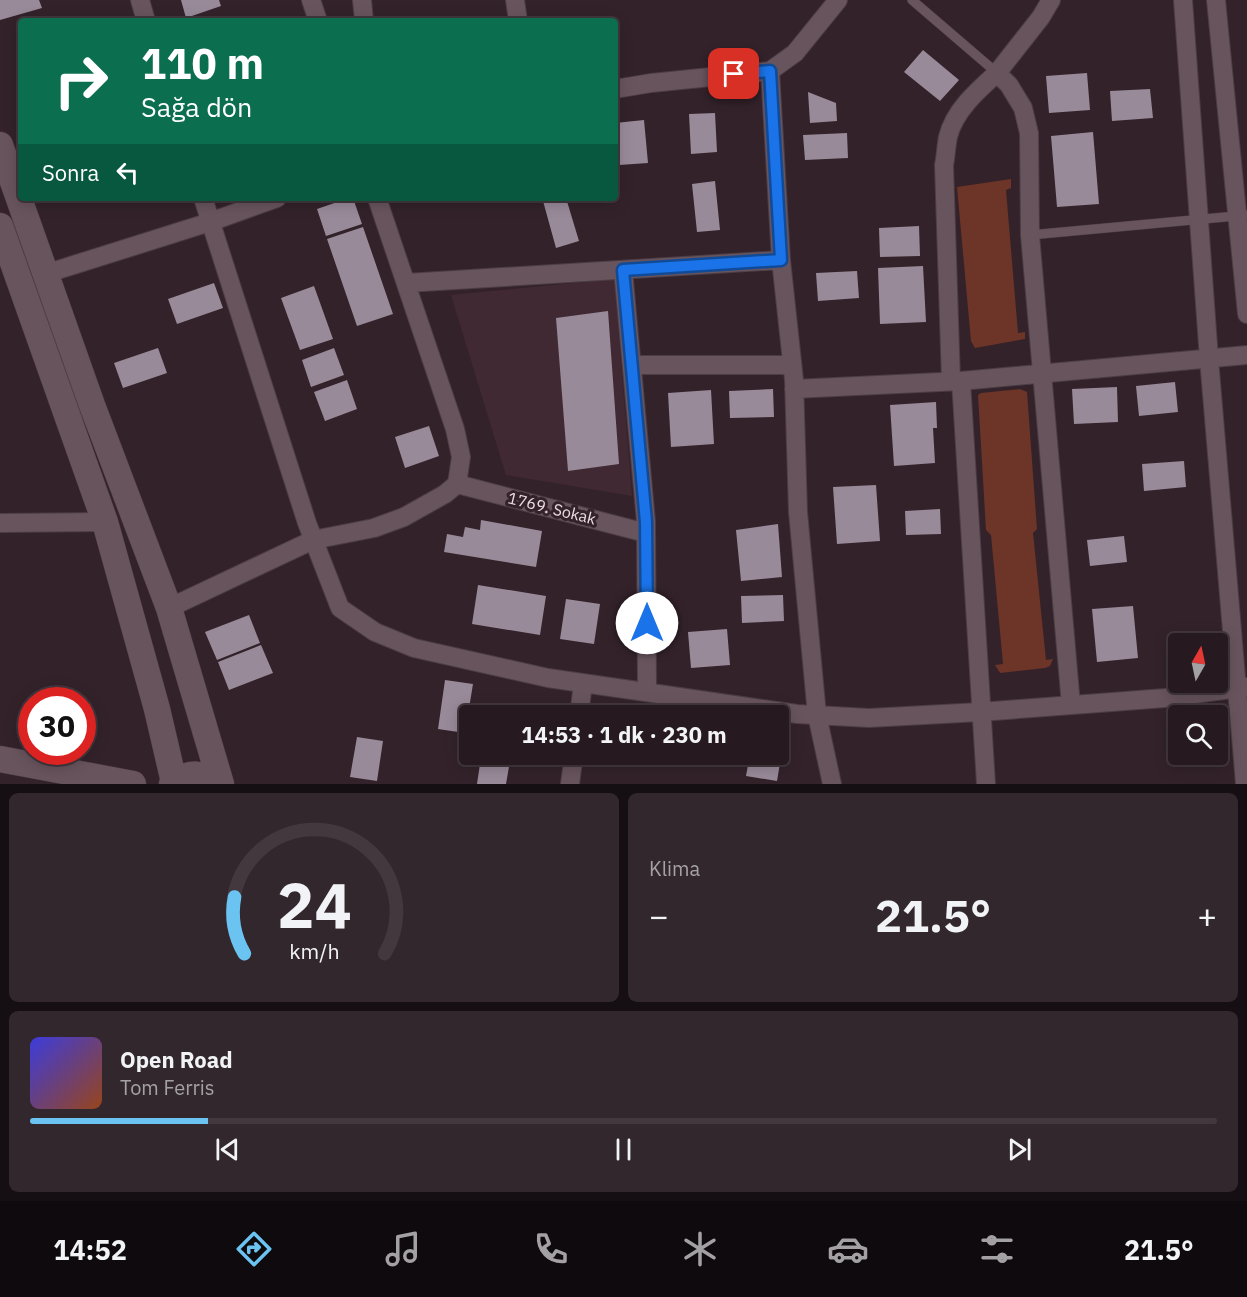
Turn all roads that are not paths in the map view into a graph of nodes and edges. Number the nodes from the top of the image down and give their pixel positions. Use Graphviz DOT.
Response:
graph roads {
  1 [pos="140,0"];
  2 [pos="311,0"];
  3 [pos="362,0"];
  4 [pos="515,0"];
  5 [pos="838,0"];
  6 [pos="912,0"];
  7 [pos="1051,0"];
  8 [pos="1182,0"];
  9 [pos="1216,0"];
  10 [pos="145,18"];
  11 [pos="317,18"];
  12 [pos="364,18"];
  13 [pos="518,18"];
  14 [pos="770,71"];
  15 [pos="997,73"];
  16 [pos="618,88"];
  17 [pos="0,145"];
  18 [pos="18,197"];
  19 [pos="20,201"];
  20 [pos="204,201"];
  21 [pos="269,201"];
  22 [pos="377,201"];
  23 [pos="1242,215"];
  24 [pos="1199,218"];
  25 [pos="210,222"];
  26 [pos="0,226"];
  27 [pos="1030,235"];
  28 [pos="781,260"];
  29 [pos="623,270"];
  30 [pos="45,274"];
  31 [pos="406,283"];
  32 [pos="1247,314"];
  33 [pos="1247,355"];
  34 [pos="1209,358"];
  35 [pos="632,365"];
  36 [pos="792,365"];
  37 [pos="1043,374"];
  38 [pos="956,381"];
  39 [pos="794,389"];
  40 [pos="457,484"];
  41 [pos="105,522"];
  42 [pos="0,523"];
  43 [pos="646,532"];
  44 [pos="314,540"];
  45 [pos="169,608"];
  46 [pos="584,682"];
  47 [pos="1242,687"];
  48 [pos="647,691"];
  49 [pos="581,705"];
  50 [pos="1071,705"];
  51 [pos="980,712"];
  52 [pos="817,715"];
  53 [pos="0,759"];
  54 [pos="573,765"];
  55 [pos="173,783"];
  56 [pos="133,784"];
  57 [pos="221,784"];
  58 [pos="570,784"];
  59 [pos="832,784"];
  60 [pos="986,784"];
  61 [pos="1245,784"];
  1 -- 10 [label="street"];
  2 -- 11 [label="street"];
  3 -- 12 [label="street"];
  4 -- 13 [label="street"];
  5 -- 14 [label="street"];
  6 -- 15 [label="lane"];
  7 -- 15 [label="street"];
  8 -- 24 [label="street"];
  9 -- 23 [label="street"];
  14 -- 16 [label="street"];
  14 -- 28 [label="street"];
  15 -- 27 [label="street"];
  15 -- 38 [label="street"];
  17 -- 18 [label="street"];
  19 -- 30 [label="street"];
  20 -- 25 [label="street"];
  21 -- 25 [label="street"];
  22 -- 31 [label="street"];
  23 -- 24 [label="lane"];
  23 -- 32 [label="street"];
  24 -- 27 [label="lane"];
  24 -- 34 [label="street"];
  25 -- 30 [label="street"];
  25 -- 44 [label="street"];
  26 -- 41 [label="street"];
  27 -- 37 [label="street"];
  28 -- 29 [label="street"];
  28 -- 36 [label="street"];
  29 -- 31 [label="street"];
  29 -- 35 [label="street"];
  30 -- 45 [label="street"];
  31 -- 40 [label="street"];
  33 -- 34 [label="street"];
  34 -- 37 [label="street"];
  34 -- 47 [label="street"];
  35 -- 36 [label="street"];
  35 -- 43 [label="street"];
  36 -- 39 [label="street"];
  37 -- 38 [label="street"];
  37 -- 50 [label="street"];
  38 -- 39 [label="street"];
  38 -- 51 [label="street"];
  39 -- 52 [label="street"];
  40 -- 43 [label="street, 1769. Sokak"];
  40 -- 44 [label="street"];
  41 -- 42 [label="street"];
  41 -- 55 [label="street"];
  43 -- 48 [label="street"];
  44 -- 45 [label="street"];
  44 -- 46 [label="street"];
  45 -- 57 [label="street"];
  46 -- 48 [label="street"];
  46 -- 49 [label="street"];
  47 -- 50 [label="street"];
  47 -- 61 [label="street"];
  48 -- 52 [label="street"];
  50 -- 51 [label="street"];
  51 -- 52 [label="street"];
  51 -- 60 [label="street"];
  52 -- 59 [label="street"];
  53 -- 56 [label="street"];
  54 -- 58 [label="street"];
  55 -- 57 [label="street"];
}
